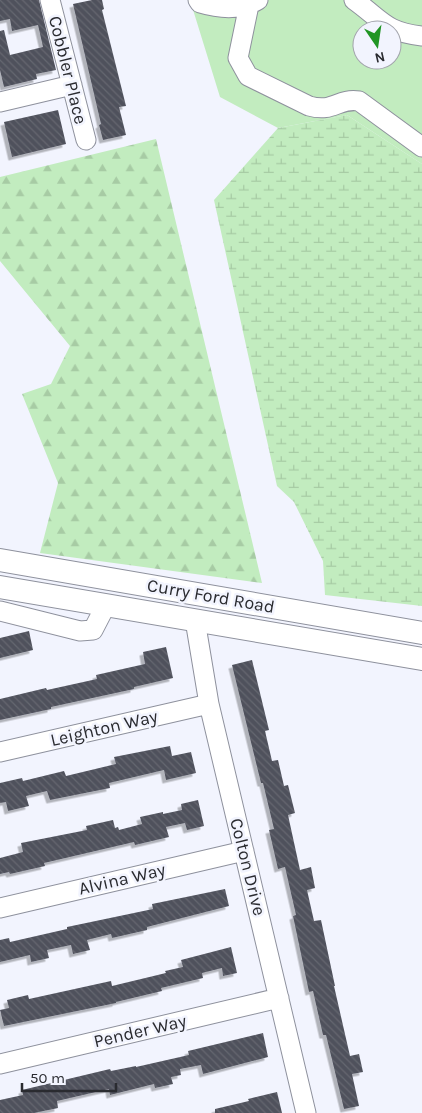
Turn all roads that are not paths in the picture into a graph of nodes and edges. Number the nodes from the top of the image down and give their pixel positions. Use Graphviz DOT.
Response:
graph roads {
  1 [pos="50,0"];
  2 [pos="198,0"];
  3 [pos="354,0"];
  4 [pos="254,3"];
  5 [pos="422,36"];
  6 [pos="72,85"];
  7 [pos="0,102"];
  8 [pos="86,140"];
  9 [pos="422,147"];
  10 [pos="0,560"];
  11 [pos="0,578"];
  12 [pos="0,587"];
  13 [pos="182,591"];
  14 [pos="106,605"];
  15 [pos="0,611"];
  16 [pos="195,620"];
  17 [pos="422,633"];
  18 [pos="422,642"];
  19 [pos="422,659"];
  20 [pos="209,704"];
  21 [pos="0,752"];
  22 [pos="244,851"];
  23 [pos="0,908"];
  24 [pos="279,998"];
  25 [pos="0,1064"];
  26 [pos="306,1113"];
  1 -- 6 [label="street, Cobbler Place"];
  2 -- 4 [label="street"];
  3 -- 5 [label="street"];
  4 -- 9 [label="street"];
  6 -- 7 [label="street"];
  6 -- 8 [label="street, Cobbler Place"];
  10 -- 13 [label="main road, Curry Ford Road"];
  11 -- 13 [label="main road"];
  12 -- 14 [label="main road, Curry Ford Road"];
  13 -- 17 [label="main road, Curry Ford Road"];
  14 -- 15 [label="street"];
  14 -- 16 [label="main road, Curry Ford Road"];
  16 -- 18 [label="main road"];
  16 -- 19 [label="main road, Curry Ford Road"];
  16 -- 20 [label="street, Colton Drive"];
  20 -- 21 [label="street, Leighton Way"];
  20 -- 22 [label="street, Colton Drive"];
  22 -- 23 [label="street, Alvina Way"];
  22 -- 24 [label="street, Colton Drive"];
  24 -- 25 [label="street, Pender Way"];
  24 -- 26 [label="street, Colton Drive"];
}
